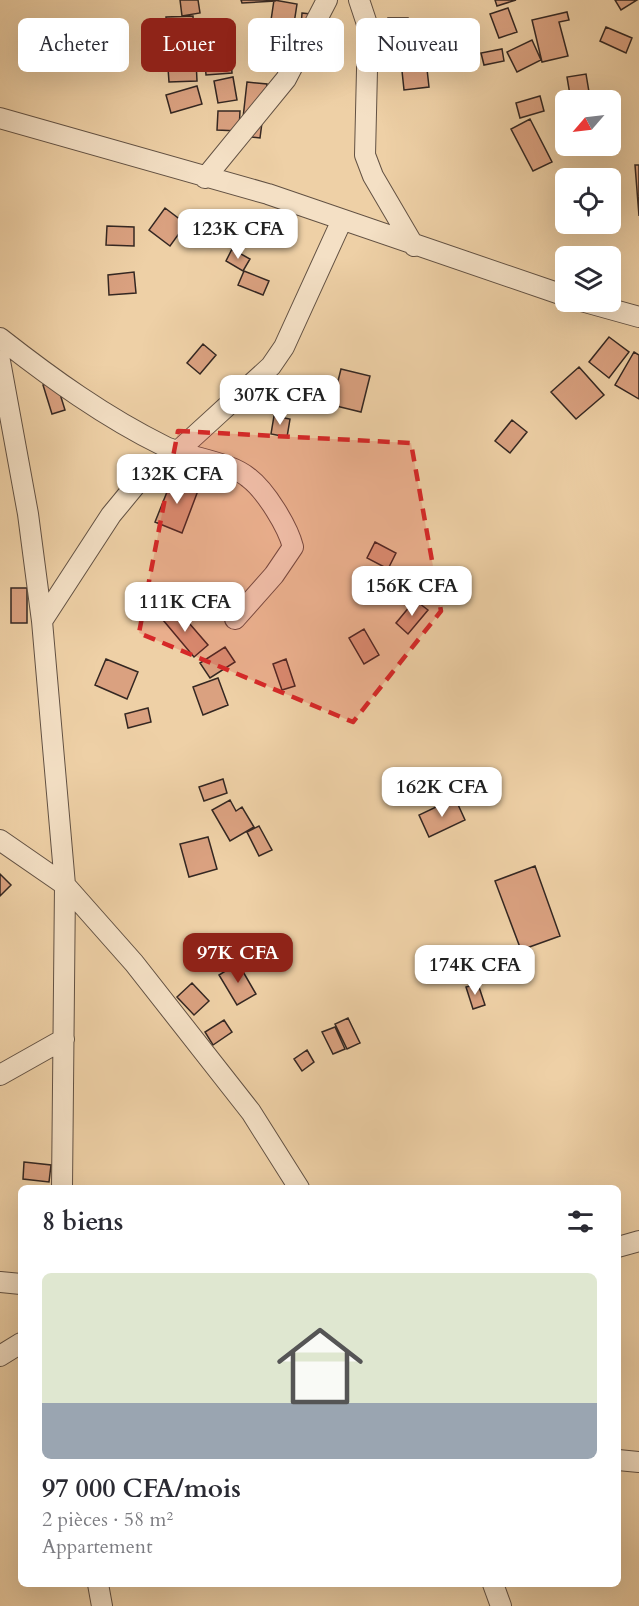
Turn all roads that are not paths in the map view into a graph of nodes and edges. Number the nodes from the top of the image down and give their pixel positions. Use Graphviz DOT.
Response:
graph roads {
  1 [pos="327,0"];
  2 [pos="359,0"];
  3 [pos="0,118"];
  4 [pos="206,178"];
  5 [pos="342,220"];
  6 [pos="414,246"];
  7 [pos="555,292"];
  8 [pos="621,312"];
  9 [pos="639,317"];
  10 [pos="0,338"];
  11 [pos="0,361"];
  12 [pos="178,451"];
  13 [pos="235,619"];
  14 [pos="42,621"];
  15 [pos="0,840"];
  16 [pos="65,885"];
  17 [pos="64,1039"];
  18 [pos="0,1075"];
  19 [pos="62,1185"];
  20 [pos="296,1185"];
  21 [pos="639,1241"];
  22 [pos="621,1246"];
  23 [pos="0,1282"];
  24 [pos="18,1284"];
  25 [pos="18,1345"];
  26 [pos="0,1356"];
  27 [pos="621,1460"];
  28 [pos="639,1461"];
  29 [pos="99,1587"];
  30 [pos="495,1587"];
  31 [pos="102,1606"];
  32 [pos="501,1606"];
  1 -- 4 [label="street"];
  2 -- 6 [label="street"];
  3 -- 4 [label="street"];
  4 -- 5 [label="street"];
  5 -- 6 [label="street"];
  5 -- 12 [label="street"];
  6 -- 7 [label="street"];
  8 -- 9 [label="street"];
  10 -- 12 [label="street"];
  11 -- 14 [label="street"];
  12 -- 13 [label="street"];
  12 -- 14 [label="street"];
  14 -- 16 [label="street"];
  15 -- 16 [label="street"];
  16 -- 17 [label="street"];
  16 -- 20 [label="street"];
  17 -- 18 [label="street"];
  17 -- 19 [label="street"];
  21 -- 22 [label="street"];
  23 -- 24 [label="street"];
  25 -- 26 [label="street"];
  27 -- 28 [label="street"];
  29 -- 31 [label="street"];
  30 -- 32 [label="street"];
}
